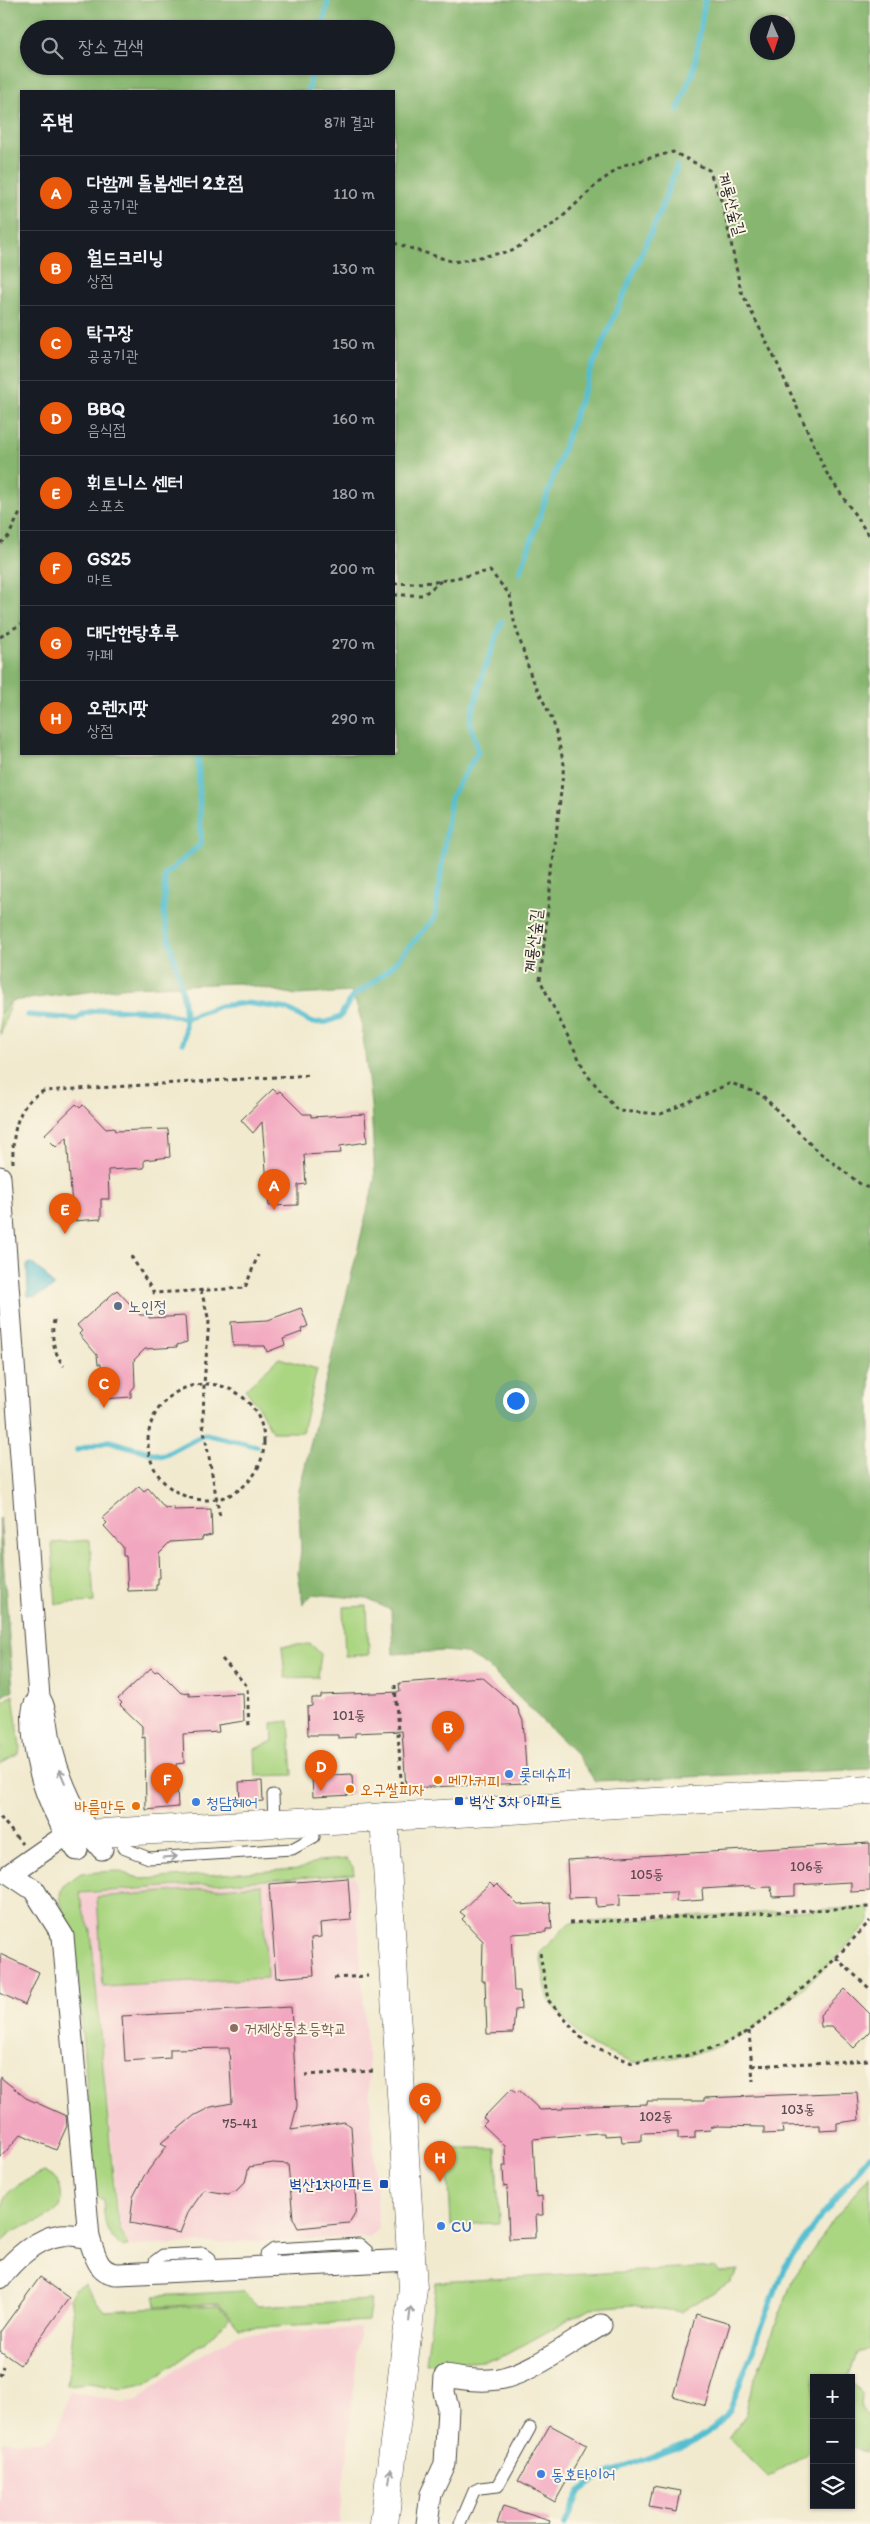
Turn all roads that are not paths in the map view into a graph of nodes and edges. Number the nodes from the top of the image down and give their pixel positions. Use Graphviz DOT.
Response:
graph roads {
  1 [pos="6,1172"];
  2 [pos="870,1790"];
  3 [pos="273,1795"];
  4 [pos="870,1807"];
  5 [pos="381,1820"];
  6 [pos="274,1823"];
  7 [pos="91,1843"];
  8 [pos="90,2243"];
  9 [pos="403,2254"];
  10 [pos="0,2278"];
  11 [pos="600,2325"];
  12 [pos="530,2428"];
  13 [pos="365,2524"];
  14 [pos="384,2524"];
  15 [pos="427,2524"];
  16 [pos="460,2524"];
  1 -- 7 [label="street"];
  2 -- 5 [label="street"];
  3 -- 6 [label="lane"];
  4 -- 5 [label="street"];
  5 -- 6 [label="street"];
  7 -- 5 [label="street, one-way"];
  5 -- 9 [label="street"];
  6 -- 7 [label="street"];
  7 -- 8 [label="street"];
  8 -- 9 [label="street"];
  8 -- 9 [label="street"];
  8 -- 10 [label="street"];
  9 -- 13 [label="street"];
  14 -- 9 [label="street, one-way"];
  11 -- 15 [label="street"];
  12 -- 16 [label="lane"];
}
